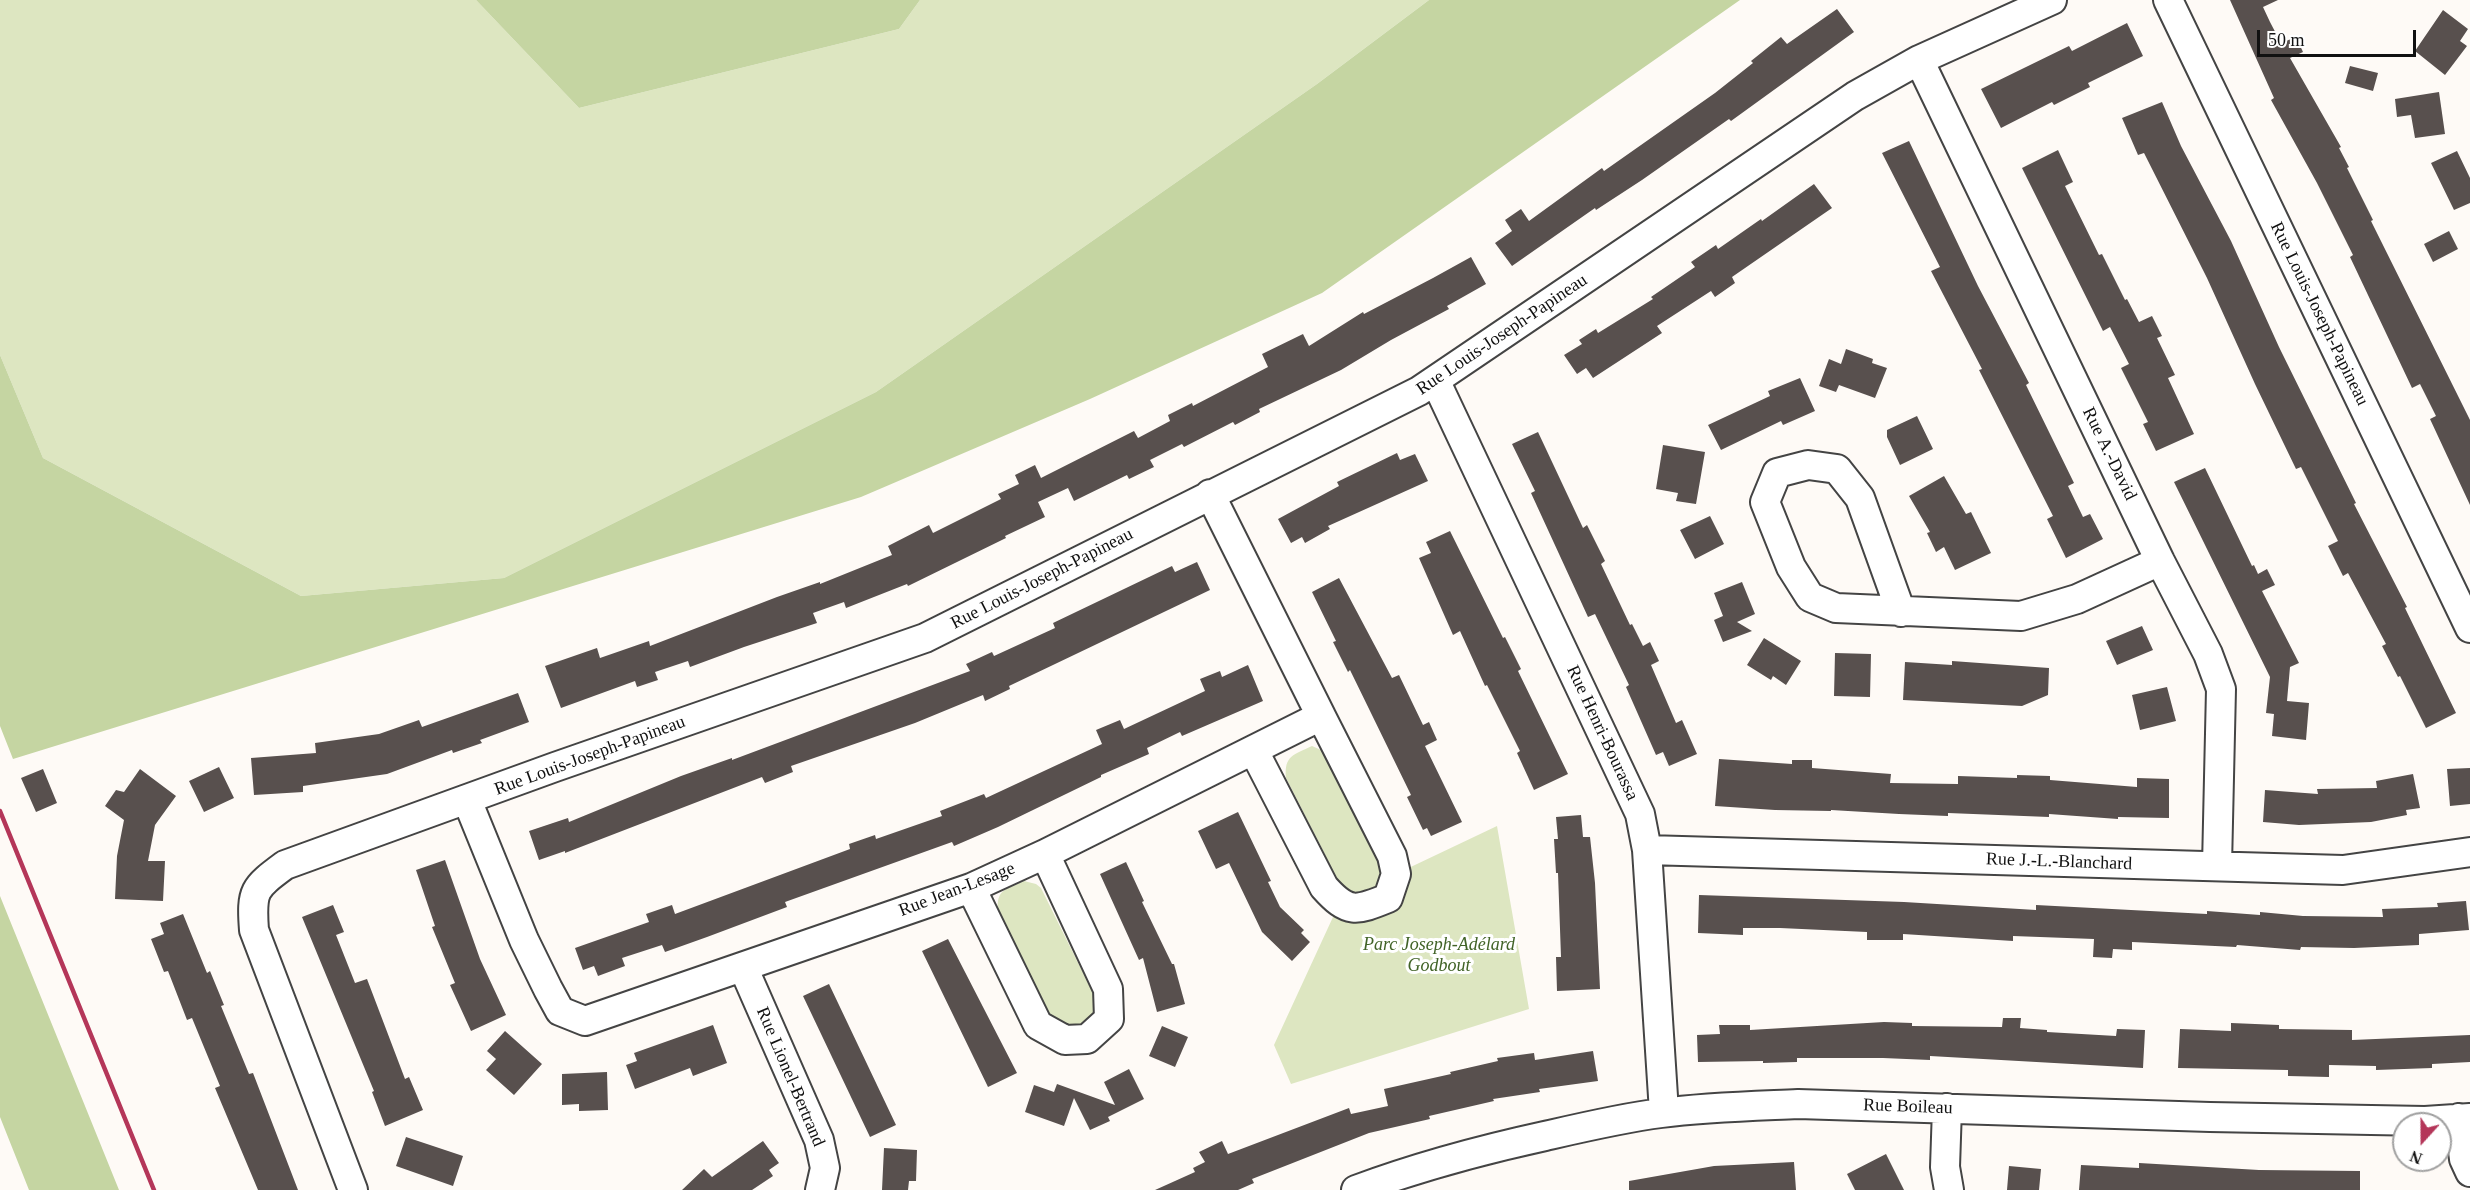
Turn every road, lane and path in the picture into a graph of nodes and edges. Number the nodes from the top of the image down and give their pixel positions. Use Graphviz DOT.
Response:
graph roads {
  1 [pos="2052,0"];
  2 [pos="2168,0"];
  3 [pos="1919,60"];
  4 [pos="1436,382"];
  5 [pos="1210,494"];
  6 [pos="2160,561"];
  7 [pos="1901,612"];
  8 [pos="2470,628"];
  9 [pos="1321,716"];
  10 [pos="1254,751"];
  11 [pos="467,800"];
  12 [pos="1647,850"];
  13 [pos="2470,852"];
  14 [pos="1045,855"];
  15 [pos="2217,866"];
  16 [pos="971,888"];
  17 [pos="743,967"];
  18 [pos="1947,1108"];
  19 [pos="1664,1112"];
  20 [pos="2464,1118"];
  21 [pos="2470,1172"];
  22 [pos="353,1190"];
  23 [pos="820,1190"];
  24 [pos="1356,1190"];
  25 [pos="1949,1190"];
  1 -- 3 [label="street, Rue Louis-Joseph-Papineau"];
  2 -- 8 [label="street, Rue Louis-Joseph-Papineau"];
  3 -- 4 [label="street, Rue Louis-Joseph-Papineau"];
  3 -- 6 [label="street, Rue A.-David"];
  4 -- 5 [label="street, Rue Louis-Joseph-Papineau"];
  4 -- 12 [label="street, Rue Henri-Bourassa"];
  5 -- 9 [label="street"];
  5 -- 11 [label="street, Rue Louis-Joseph-Papineau"];
  6 -- 7 [label="street"];
  6 -- 15 [label="street, Rue A.-David"];
  7 -- 7 [label="street"];
  9 -- 10 [label="street, Rue Jean-Lesage"];
  9 -- 10 [label="street"];
  10 -- 14 [label="street, Rue Jean-Lesage"];
  11 -- 17 [label="street, Rue Jean-Lesage"];
  11 -- 22 [label="street, Rue Louis-Joseph-Papineau"];
  12 -- 15 [label="street, Rue J.-L.-Blanchard"];
  12 -- 19 [label="street, Rue Henri-Bourassa"];
  13 -- 15 [label="street, Rue J.-L.-Blanchard"];
  14 -- 16 [label="street, Rue Jean-Lesage"];
  14 -- 16 [label="street"];
  16 -- 17 [label="street, Rue Jean-Lesage"];
  17 -- 23 [label="street, Rue Lionel-Bertrand"];
  18 -- 19 [label="street, Rue Boileau"];
  18 -- 20 [label="street, Rue Boileau"];
  18 -- 25 [label="street"];
  19 -- 24 [label="street, Rue Boileau"];
  20 -- 21 [label="street"];
}
